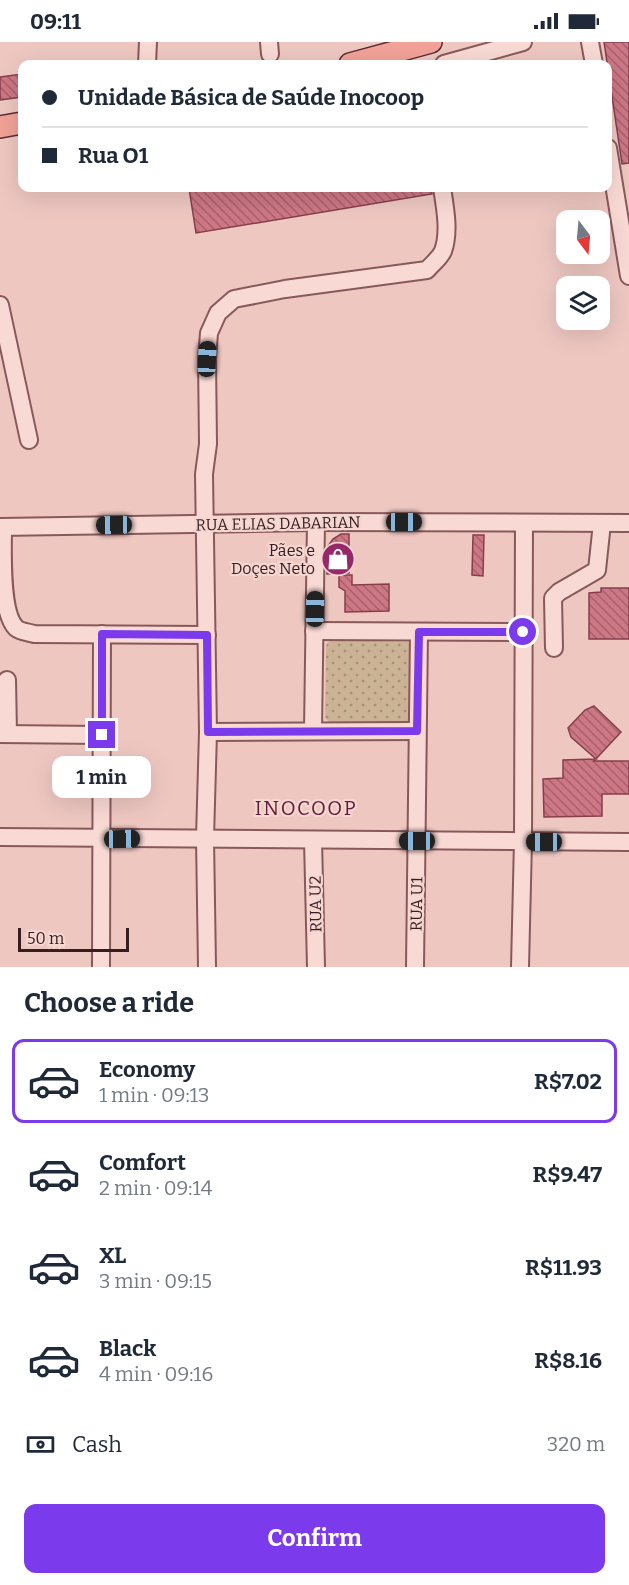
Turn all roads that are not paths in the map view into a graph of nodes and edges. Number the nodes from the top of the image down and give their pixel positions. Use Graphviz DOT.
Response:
graph roads {
  1 [pos="148,42"];
  2 [pos="431,42"];
  3 [pos="523,42"];
  4 [pos="590,42"];
  5 [pos="147,60"];
  6 [pos="365,60"];
  7 [pos="458,60"];
  8 [pos="593,60"];
  9 [pos="18,124"];
  10 [pos="0,127"];
  11 [pos="612,172"];
  12 [pos="443,192"];
  13 [pos="629,276"];
  14 [pos="0,305"];
  15 [pos="29,440"];
  16 [pos="316,522"];
  17 [pos="524,523"];
  18 [pos="602,523"];
  19 [pos="629,523"];
  20 [pos="204,524"];
  21 [pos="1,526"];
  22 [pos="314,631"];
  23 [pos="419,632"];
  24 [pos="523,632"];
  25 [pos="102,634"];
  26 [pos="207,635"];
  27 [pos="554,648"];
  28 [pos="7,680"];
  29 [pos="313,730"];
  30 [pos="417,731"];
  31 [pos="208,732"];
  32 [pos="4,734"];
  33 [pos="102,735"];
  34 [pos="0,837"];
  35 [pos="205,838"];
  36 [pos="101,839"];
  37 [pos="314,840"];
  38 [pos="417,841"];
  39 [pos="523,842"];
  40 [pos="629,842"];
  41 [pos="101,967"];
  42 [pos="207,967"];
  43 [pos="316,967"];
  44 [pos="415,967"];
  45 [pos="520,967"];
  1 -- 5 [label="street"];
  2 -- 6 [label="main road"];
  3 -- 7 [label="street"];
  4 -- 8 [label="street"];
  9 -- 10 [label="main road"];
  11 -- 13 [label="street"];
  12 -- 20 [label="street"];
  14 -- 15 [label="street"];
  16 -- 17 [label="street, RUA ELIAS DABARIAN"];
  16 -- 20 [label="street, RUA ELIAS DABARIAN"];
  16 -- 22 [label="street"];
  17 -- 18 [label="street, RUA ELIAS DABARIAN"];
  17 -- 24 [label="street"];
  18 -- 19 [label="street, RUA ELIAS DABARIAN"];
  18 -- 27 [label="street"];
  20 -- 21 [label="street, RUA ELIAS DABARIAN"];
  20 -- 26 [label="street"];
  21 -- 25 [label="street"];
  22 -- 23 [label="street"];
  22 -- 29 [label="street"];
  23 -- 24 [label="street"];
  23 -- 30 [label="street, RUA U1"];
  24 -- 39 [label="street"];
  25 -- 26 [label="street"];
  25 -- 33 [label="street"];
  26 -- 31 [label="street"];
  28 -- 32 [label="street"];
  29 -- 30 [label="street"];
  29 -- 31 [label="street"];
  30 -- 38 [label="street, RUA U1"];
  31 -- 35 [label="street"];
  32 -- 33 [label="street"];
  33 -- 36 [label="street"];
  34 -- 36 [label="street"];
  35 -- 36 [label="street"];
  35 -- 37 [label="street"];
  35 -- 42 [label="street"];
  36 -- 41 [label="street"];
  37 -- 38 [label="street"];
  37 -- 43 [label="street, RUA U2"];
  38 -- 39 [label="street"];
  38 -- 44 [label="street, RUA U1"];
  39 -- 40 [label="street"];
  39 -- 45 [label="street"];
}
